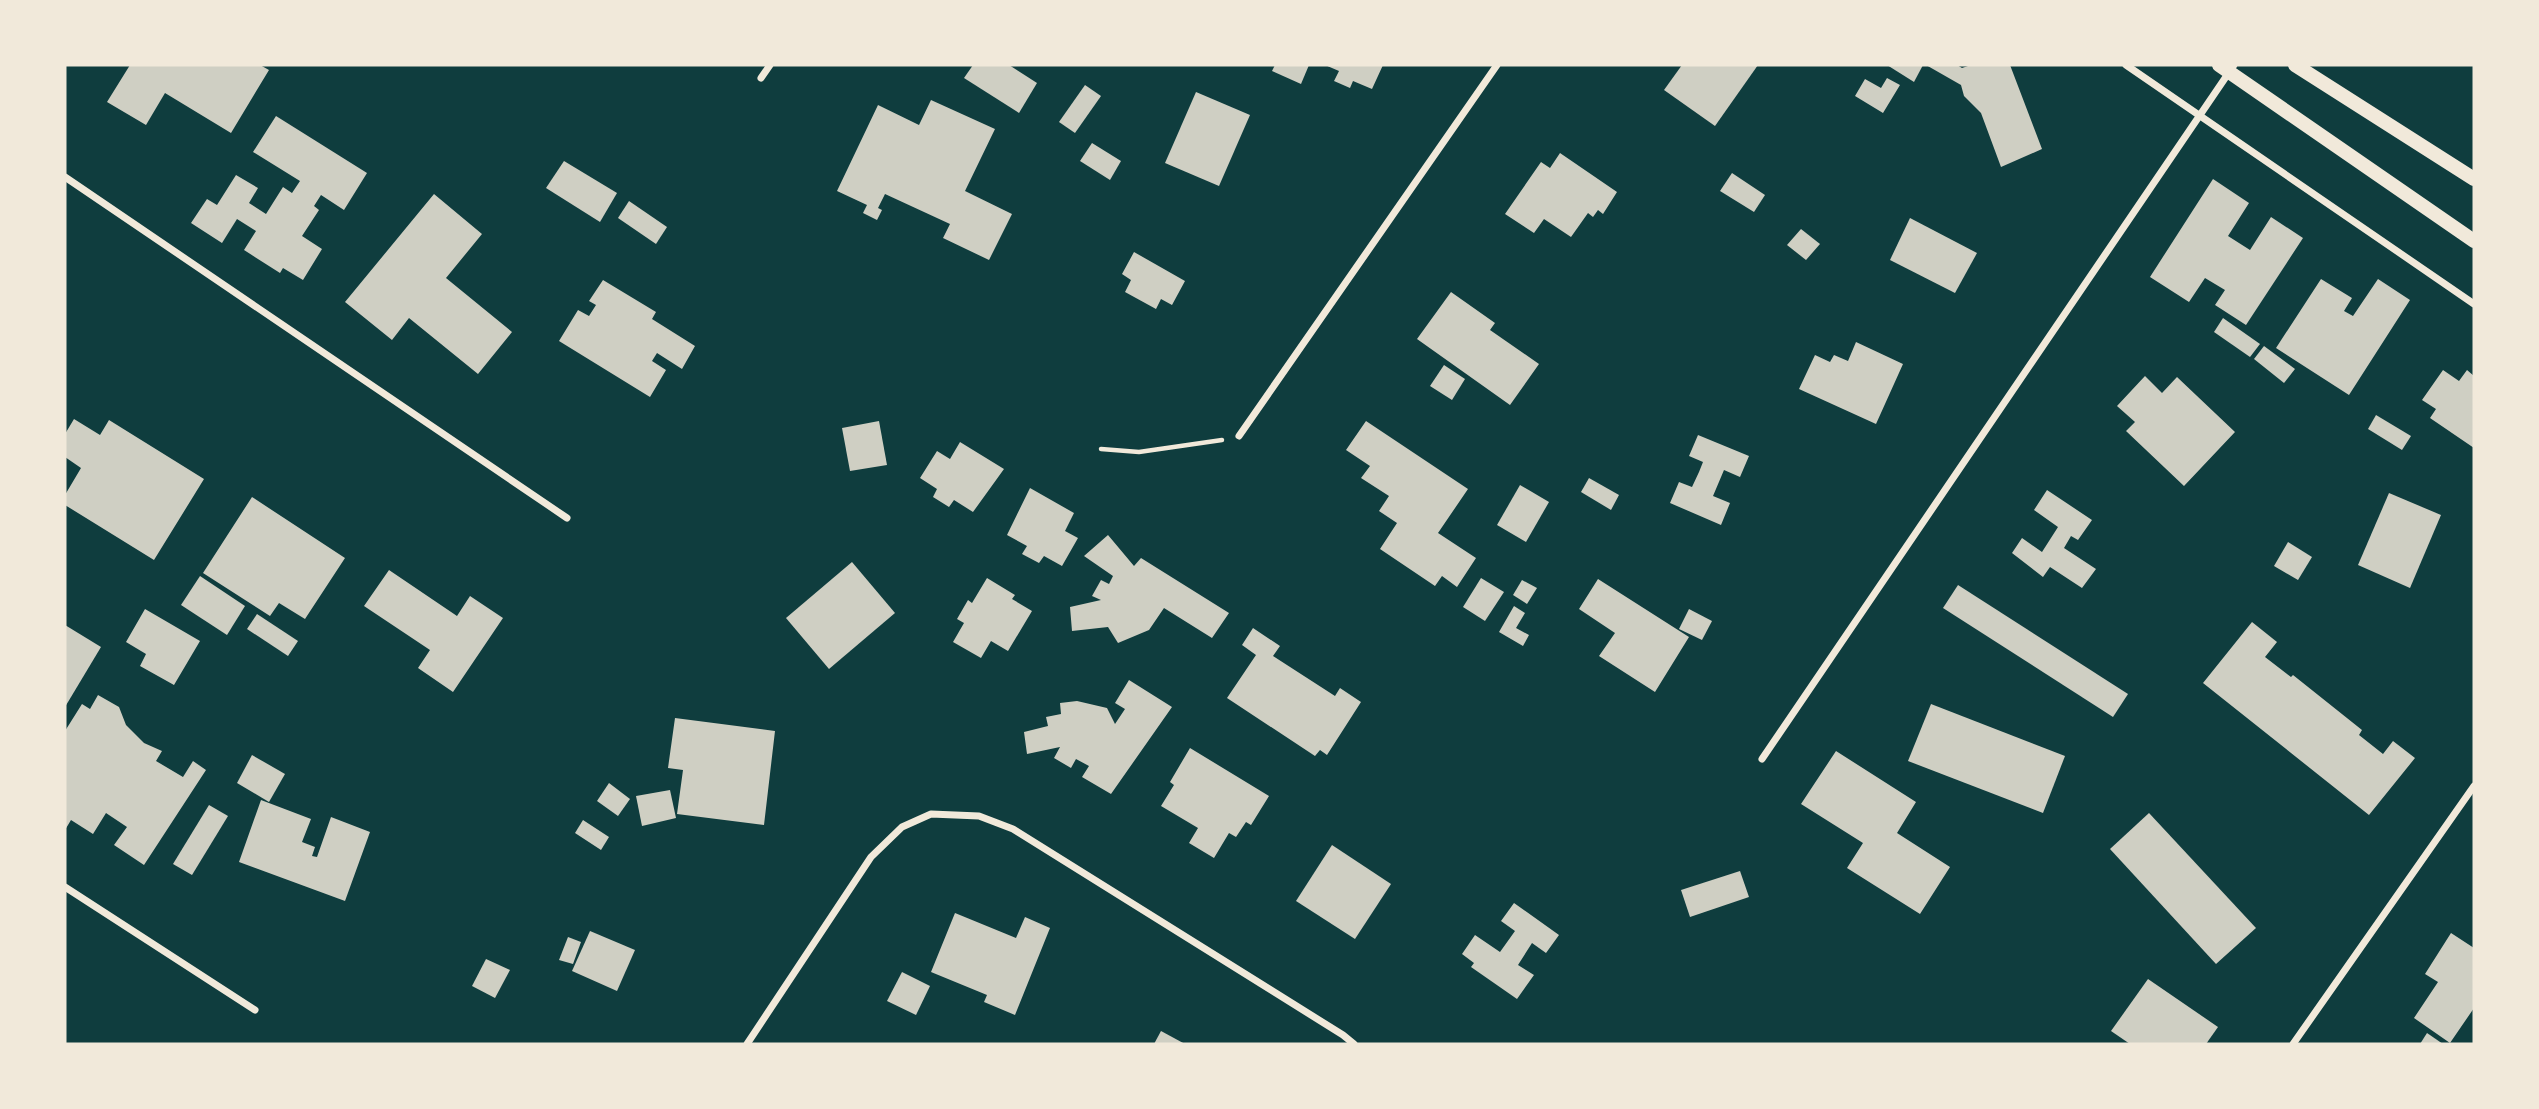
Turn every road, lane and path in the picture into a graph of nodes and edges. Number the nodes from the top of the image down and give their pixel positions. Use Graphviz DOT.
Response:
graph roads {
  1 [pos="770,65"];
  2 [pos="1497,65"];
  3 [pos="2126,65"];
  4 [pos="2295,65"];
  5 [pos="2228,67"];
  6 [pos="761,78"];
  7 [pos="2199,115"];
  8 [pos="65,177"];
  9 [pos="2474,179"];
  10 [pos="2474,241"];
  11 [pos="2474,304"];
  12 [pos="1239,436"];
  13 [pos="1101,449"];
  14 [pos="567,518"];
  15 [pos="1762,759"];
  16 [pos="2474,786"];
  17 [pos="65,887"];
  18 [pos="255,1010"];
  19 [pos="747,1044"];
  20 [pos="1354,1044"];
  21 [pos="2293,1044"];
  1 -- 6 [label="street"];
  2 -- 12 [label="street"];
  3 -- 7 [label="street"];
  4 -- 9 [label="main road"];
  5 -- 7 [label="street"];
  5 -- 10 [label="main road"];
  7 -- 11 [label="street"];
  7 -- 15 [label="street"];
  8 -- 14 [label="street"];
  12 -- 13 [label="path"];
  16 -- 21 [label="street"];
  17 -- 18 [label="street"];
  19 -- 20 [label="street"];
}
